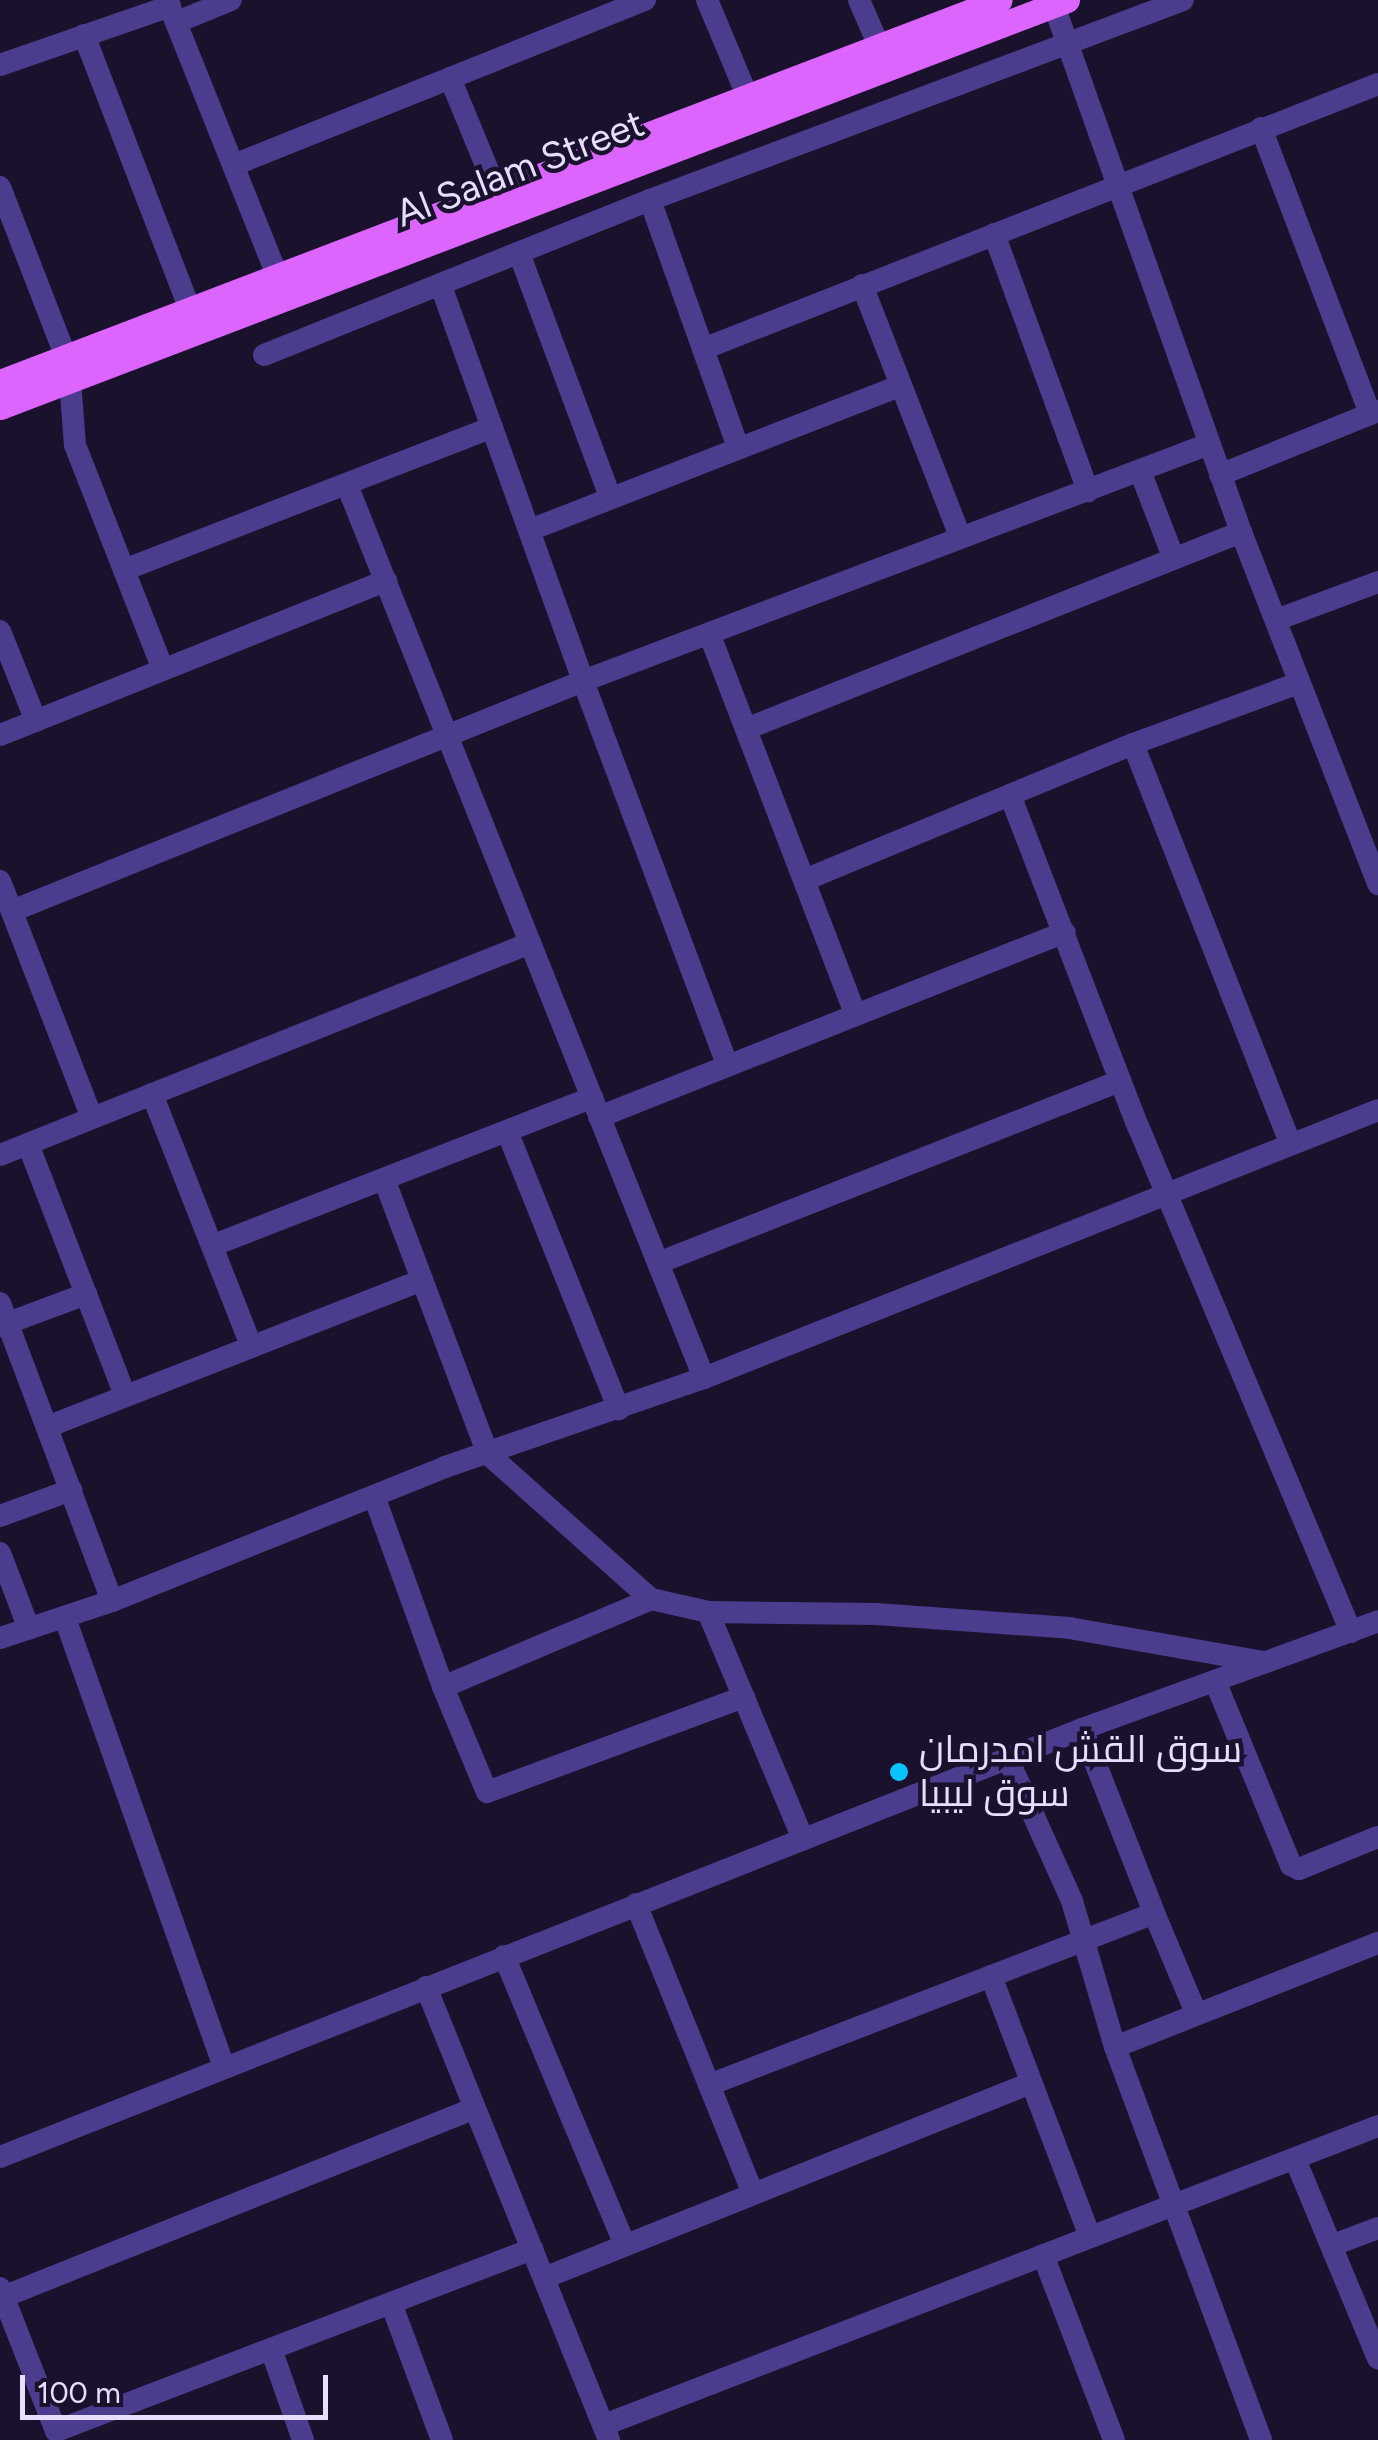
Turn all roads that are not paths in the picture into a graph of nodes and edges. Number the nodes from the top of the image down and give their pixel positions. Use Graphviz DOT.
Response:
graph roads {
  1 [pos="231,0"];
  2 [pos="645,0"];
  3 [pos="707,0"];
  4 [pos="859,0"];
  5 [pos="1000,0"];
  6 [pos="1183,0"];
  7 [pos="1048,3"];
  8 [pos="171,9"];
  9 [pos="84,35"];
  10 [pos="878,46"];
  11 [pos="1068,46"];
  12 [pos="0,65"];
  13 [pos="450,78"];
  14 [pos="1378,84"];
  15 [pos="747,95"];
  16 [pos="1261,128"];
  17 [pos="234,165"];
  18 [pos="1120,184"];
  19 [pos="0,187"];
  20 [pos="497,192"];
  21 [pos="650,200"];
  22 [pos="994,234"];
  23 [pos="520,253"];
  24 [pos="278,278"];
  25 [pos="862,284"];
  26 [pos="442,286"];
  27 [pos="190,310"];
  28 [pos="702,350"];
  29 [pos="264,354"];
  30 [pos="68,368"];
  31 [pos="0,382"];
  32 [pos="901,385"];
  33 [pos="0,407"];
  34 [pos="1374,412"];
  35 [pos="492,427"];
  36 [pos="1210,444"];
  37 [pos="738,448"];
  38 [pos="1140,471"];
  39 [pos="1220,475"];
  40 [pos="347,485"];
  41 [pos="1088,491"];
  42 [pos="610,497"];
  43 [pos="530,530"];
  44 [pos="1241,532"];
  45 [pos="960,538"];
  46 [pos="1174,559"];
  47 [pos="124,570"];
  48 [pos="386,581"];
  49 [pos="1378,582"];
  50 [pos="1276,620"];
  51 [pos="0,631"];
  52 [pos="709,633"];
  53 [pos="162,669"];
  54 [pos="583,681"];
  55 [pos="1299,683"];
  56 [pos="36,721"];
  57 [pos="746,729"];
  58 [pos="447,734"];
  59 [pos="0,736"];
  60 [pos="1134,744"];
  61 [pos="1010,795"];
  62 [pos="807,879"];
  63 [pos="0,882"];
  64 [pos="1378,884"];
  65 [pos="12,911"];
  66 [pos="1065,932"];
  67 [pos="530,944"];
  68 [pos="855,1013"];
  69 [pos="728,1066"];
  70 [pos="1121,1082"];
  71 [pos="152,1094"];
  72 [pos="595,1107"];
  73 [pos="1378,1110"];
  74 [pos="92,1118"];
  75 [pos="507,1131"];
  76 [pos="1290,1142"];
  77 [pos="28,1144"];
  78 [pos="0,1155"];
  79 [pos="384,1179"];
  80 [pos="1168,1194"];
  81 [pos="214,1245"];
  82 [pos="658,1263"];
  83 [pos="422,1280"];
  84 [pos="86,1294"];
  85 [pos="2,1318"];
  86 [pos="251,1345"];
  87 [pos="704,1378"];
  88 [pos="124,1396"];
  89 [pos="619,1408"];
  90 [pos="47,1426"];
  91 [pos="488,1454"];
  92 [pos="71,1490"];
  93 [pos="374,1496"];
  94 [pos="0,1516"];
  95 [pos="0,1553"];
  96 [pos="651,1598"];
  97 [pos="112,1601"];
  98 [pos="708,1612"];
  99 [pos="65,1618"];
  100 [pos="1378,1621"];
  101 [pos="29,1629"];
  102 [pos="1350,1632"];
  103 [pos="0,1638"];
  104 [pos="1268,1662"];
  105 [pos="1215,1682"];
  106 [pos="443,1687"];
  107 [pos="744,1697"];
  108 [pos="1082,1729"];
  109 [pos="1008,1759"];
  110 [pos="1378,1837"];
  111 [pos="803,1839"];
  112 [pos="636,1904"];
  113 [pos="1154,1913"];
  114 [pos="1085,1938"];
  115 [pos="1378,1943"];
  116 [pos="504,1956"];
  117 [pos="991,1976"];
  118 [pos="426,1987"];
  119 [pos="1196,2013"];
  120 [pos="1116,2047"];
  121 [pos="224,2067"];
  122 [pos="1031,2083"];
  123 [pos="709,2085"];
  124 [pos="475,2108"];
  125 [pos="1378,2126"];
  126 [pos="0,2157"];
  127 [pos="1296,2158"];
  128 [pos="753,2193"];
  129 [pos="1174,2204"];
  130 [pos="1378,2228"];
  131 [pos="1090,2236"];
  132 [pos="625,2245"];
  133 [pos="1332,2245"];
  134 [pos="532,2249"];
  135 [pos="1043,2255"];
  136 [pos="544,2278"];
  137 [pos="2,2293"];
  138 [pos="391,2303"];
  139 [pos="271,2349"];
  140 [pos="1378,2358"];
  141 [pos="607,2433"];
  142 [pos="58,2436"];
  143 [pos="303,2440"];
  144 [pos="442,2440"];
  145 [pos="1114,2440"];
  146 [pos="1261,2440"];
  1 -- 8 [label="street"];
  2 -- 13 [label="street"];
  3 -- 15 [label="street"];
  4 -- 10 [label="street"];
  5 -- 10 [label="main road, Al Salam Street"];
  6 -- 11 [label="street"];
  7 -- 11 [label="street"];
  7 -- 30 [label="main road, Al Salam Street"];
  8 -- 9 [label="street"];
  8 -- 17 [label="street"];
  9 -- 12 [label="street"];
  9 -- 27 [label="street"];
  10 -- 15 [label="main road, Al Salam Street"];
  11 -- 18 [label="street"];
  11 -- 21 [label="street"];
  13 -- 17 [label="street"];
  13 -- 20 [label="street"];
  14 -- 16 [label="street"];
  15 -- 20 [label="main road, Al Salam Street"];
  16 -- 18 [label="street"];
  16 -- 34 [label="street"];
  17 -- 24 [label="street"];
  18 -- 22 [label="street"];
  18 -- 36 [label="street"];
  19 -- 30 [label="street"];
  20 -- 24 [label="main road, Al Salam Street"];
  21 -- 23 [label="street"];
  21 -- 28 [label="street"];
  22 -- 25 [label="street"];
  22 -- 41 [label="street"];
  23 -- 26 [label="street"];
  23 -- 42 [label="street"];
  24 -- 27 [label="main road, Al Salam Street"];
  25 -- 28 [label="street"];
  25 -- 32 [label="street"];
  26 -- 29 [label="street"];
  26 -- 35 [label="street"];
  27 -- 30 [label="main road, Al Salam Street"];
  28 -- 37 [label="street"];
  30 -- 31 [label="main road, Al Salam Street"];
  30 -- 33 [label="main road, Al Salam Street"];
  30 -- 47 [label="street"];
  32 -- 37 [label="street"];
  32 -- 45 [label="street"];
  34 -- 39 [label="street"];
  35 -- 40 [label="street"];
  35 -- 43 [label="street"];
  36 -- 38 [label="street"];
  36 -- 39 [label="street"];
  37 -- 42 [label="street"];
  38 -- 41 [label="street"];
  38 -- 46 [label="street"];
  39 -- 44 [label="street"];
  40 -- 47 [label="street"];
  40 -- 48 [label="street"];
  41 -- 45 [label="street"];
  42 -- 43 [label="street"];
  43 -- 54 [label="street"];
  44 -- 46 [label="street"];
  44 -- 50 [label="street"];
  45 -- 52 [label="street"];
  46 -- 57 [label="street"];
  47 -- 53 [label="street"];
  48 -- 53 [label="street"];
  48 -- 58 [label="street"];
  49 -- 50 [label="street"];
  50 -- 55 [label="street"];
  51 -- 56 [label="street"];
  52 -- 54 [label="street"];
  52 -- 57 [label="street"];
  53 -- 56 [label="street"];
  54 -- 58 [label="street"];
  54 -- 69 [label="street"];
  55 -- 60 [label="street"];
  55 -- 64 [label="street"];
  56 -- 59 [label="street"];
  57 -- 62 [label="street"];
  58 -- 65 [label="street"];
  58 -- 67 [label="street"];
  60 -- 61 [label="street"];
  60 -- 76 [label="street"];
  61 -- 62 [label="street"];
  61 -- 66 [label="street"];
  62 -- 68 [label="street"];
  63 -- 65 [label="street"];
  65 -- 74 [label="street"];
  66 -- 68 [label="street"];
  66 -- 70 [label="street"];
  67 -- 71 [label="street"];
  67 -- 72 [label="street"];
  68 -- 69 [label="street"];
  69 -- 72 [label="street"];
  70 -- 80 [label="street"];
  70 -- 82 [label="street"];
  71 -- 74 [label="street"];
  71 -- 81 [label="street"];
  72 -- 75 [label="street"];
  72 -- 82 [label="street"];
  73 -- 76 [label="street"];
  74 -- 77 [label="street"];
  75 -- 79 [label="street"];
  75 -- 89 [label="street"];
  76 -- 80 [label="street"];
  77 -- 78 [label="street"];
  77 -- 84 [label="street"];
  79 -- 81 [label="street"];
  79 -- 83 [label="street"];
  80 -- 87 [label="street"];
  80 -- 102 [label="street"];
  81 -- 86 [label="street"];
  82 -- 87 [label="street"];
  83 -- 86 [label="street"];
  83 -- 91 [label="street"];
  84 -- 85 [label="street"];
  84 -- 88 [label="street"];
  85 -- 90 [label="street"];
  86 -- 88 [label="street"];
  87 -- 89 [label="street"];
  88 -- 90 [label="street"];
  89 -- 91 [label="street"];
  90 -- 92 [label="street"];
  91 -- 93 [label="street"];
  91 -- 96 [label="street"];
  92 -- 94 [label="street"];
  92 -- 97 [label="street"];
  93 -- 97 [label="street"];
  93 -- 106 [label="street"];
  95 -- 101 [label="street"];
  96 -- 98 [label="street"];
  96 -- 106 [label="street"];
  97 -- 99 [label="street"];
  98 -- 104 [label="street"];
  98 -- 107 [label="street"];
  99 -- 101 [label="street"];
  99 -- 121 [label="street"];
  100 -- 102 [label="street"];
  101 -- 103 [label="street"];
  102 -- 104 [label="street"];
  104 -- 105 [label="street"];
  105 -- 108 [label="street"];
  105 -- 110 [label="street"];
  106 -- 107 [label="street"];
  107 -- 111 [label="street"];
  108 -- 109 [label="street"];
  108 -- 113 [label="street"];
  109 -- 111 [label="street"];
  109 -- 114 [label="street"];
  111 -- 112 [label="street"];
  112 -- 116 [label="street"];
  112 -- 123 [label="street"];
  113 -- 114 [label="street"];
  113 -- 119 [label="street"];
  114 -- 117 [label="street"];
  114 -- 120 [label="street"];
  115 -- 119 [label="street"];
  116 -- 118 [label="street"];
  116 -- 132 [label="street"];
  117 -- 122 [label="street"];
  117 -- 123 [label="street"];
  118 -- 121 [label="street"];
  118 -- 124 [label="street"];
  119 -- 120 [label="street"];
  120 -- 129 [label="street"];
  121 -- 126 [label="street"];
  122 -- 128 [label="street"];
  122 -- 131 [label="street"];
  123 -- 128 [label="street"];
  124 -- 134 [label="street"];
  124 -- 137 [label="street"];
  125 -- 127 [label="street"];
  127 -- 129 [label="street"];
  127 -- 133 [label="street"];
  128 -- 132 [label="street"];
  129 -- 131 [label="street"];
  129 -- 146 [label="street"];
  130 -- 133 [label="street"];
  131 -- 135 [label="street"];
  132 -- 136 [label="street"];
  133 -- 140 [label="street"];
  134 -- 136 [label="street"];
  134 -- 138 [label="street"];
  135 -- 141 [label="street"];
  135 -- 145 [label="street"];
  136 -- 141 [label="street"];
  137 -- 142 [label="street"];
  138 -- 139 [label="street"];
  138 -- 144 [label="street"];
  139 -- 142 [label="street"];
  139 -- 143 [label="street"];
}
